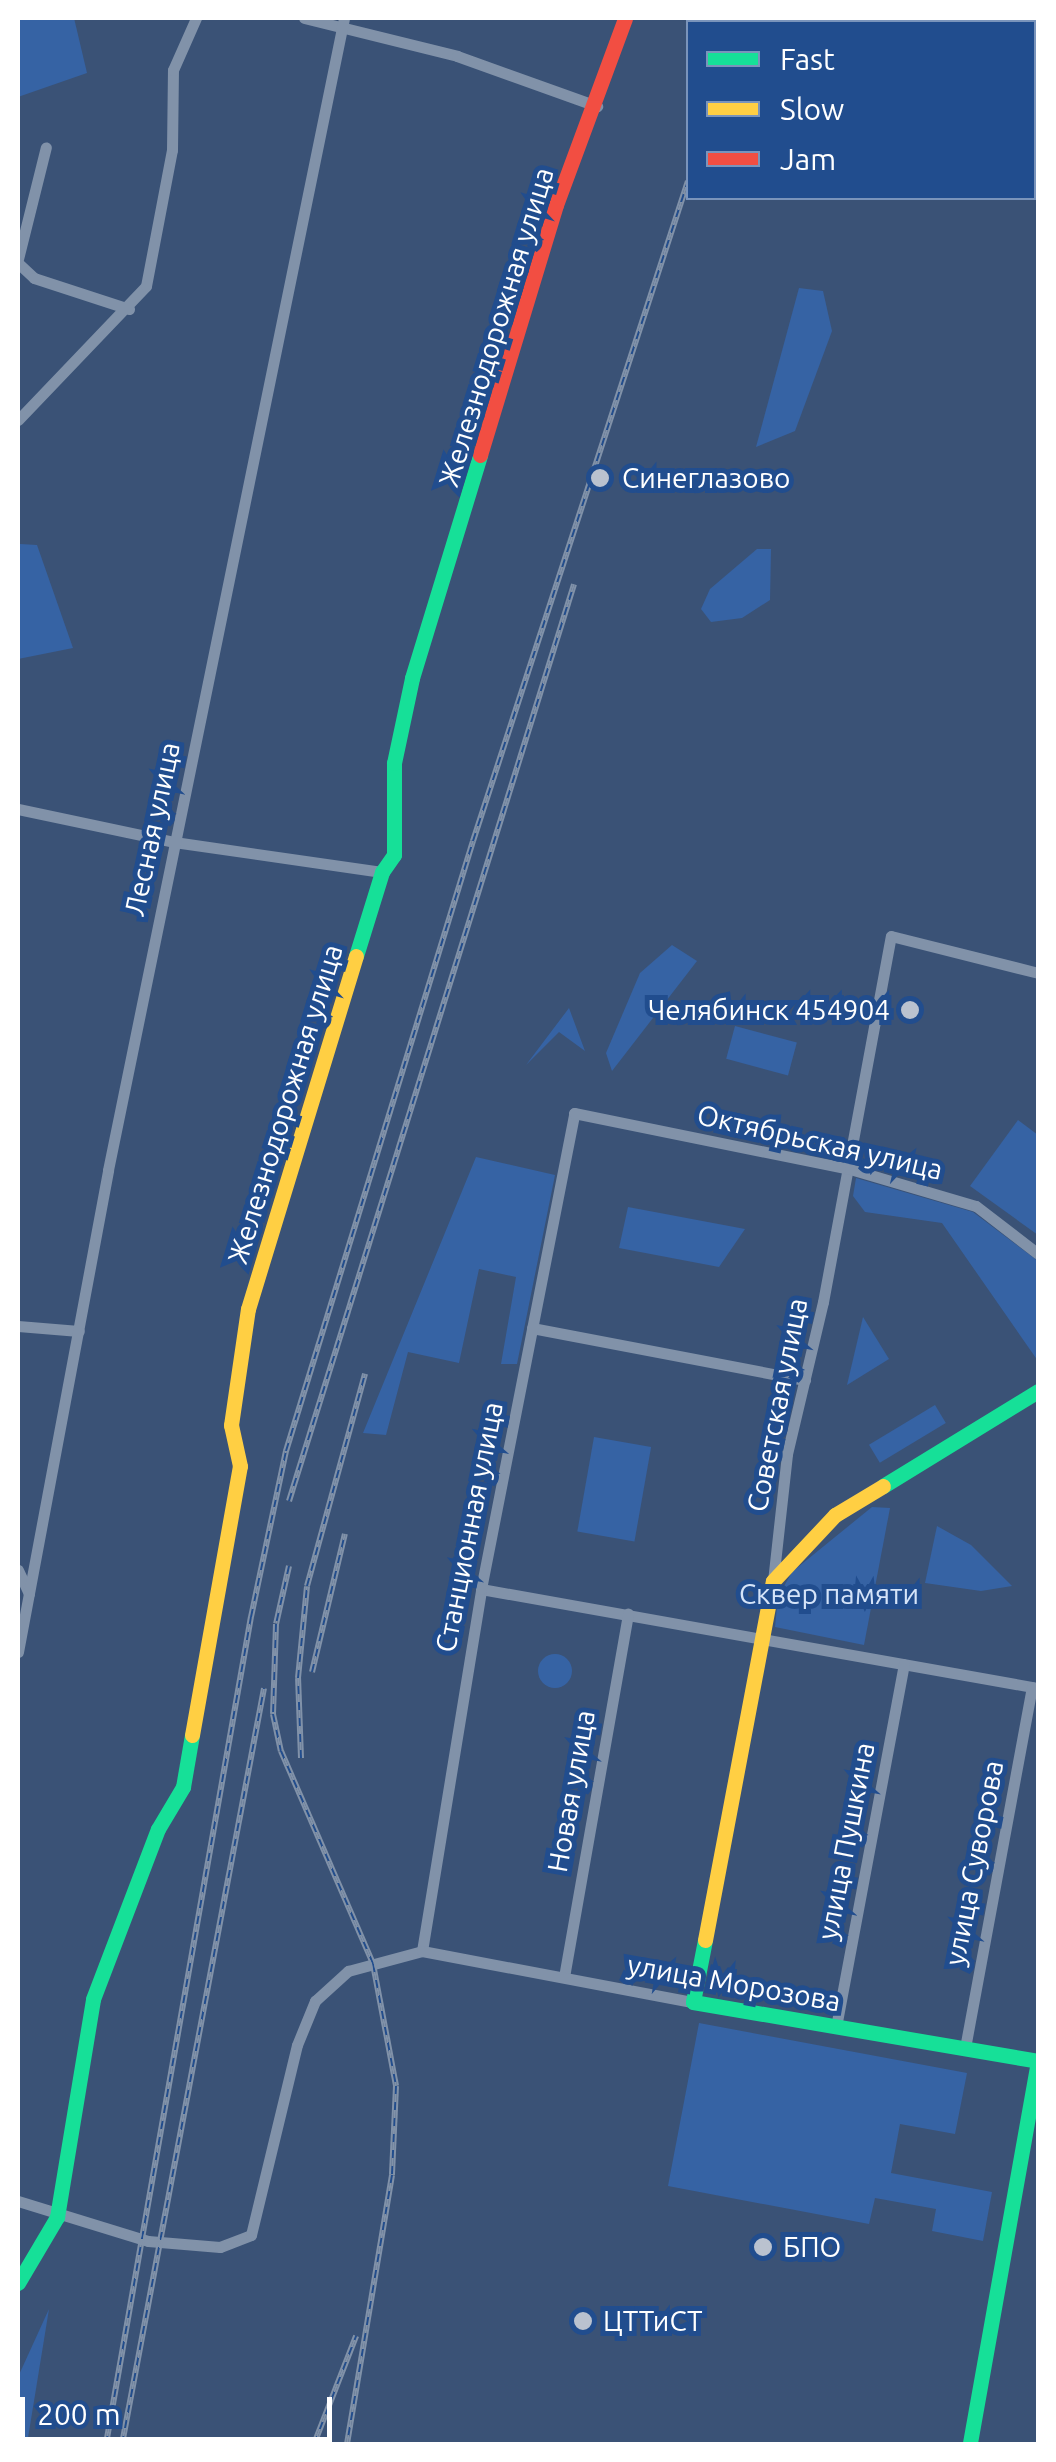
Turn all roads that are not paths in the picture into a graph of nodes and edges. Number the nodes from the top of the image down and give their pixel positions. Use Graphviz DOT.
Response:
graph roads {
  1 [pos="196,18"];
  2 [pos="304,18"];
  3 [pos="625,18"];
  4 [pos="343,22"];
  5 [pos="597,106"];
  6 [pos="46,147"];
  7 [pos="18,261"];
  8 [pos="129,309"];
  9 [pos="18,420"];
  10 [pos="18,810"];
  11 [pos="174,842"];
  12 [pos="382,872"];
  13 [pos="1038,973"];
  14 [pos="574,1113"];
  15 [pos="850,1170"];
  16 [pos="1038,1254"];
  17 [pos="18,1326"];
  18 [pos="532,1328"];
  19 [pos="79,1330"];
  20 [pos="805,1380"];
  21 [pos="1038,1391"];
  22 [pos="18,1570"];
  23 [pos="772,1581"];
  24 [pos="482,1589"];
  25 [pos="28,1594"];
  26 [pos="628,1614"];
  27 [pos="760,1638"];
  28 [pos="18,1652"];
  29 [pos="904,1664"];
  30 [pos="1035,1687"];
  31 [pos="422,1951"];
  32 [pos="564,1977"];
  33 [pos="693,2002"];
  34 [pos="836,2026"];
  35 [pos="964,2048"];
  36 [pos="1038,2061"];
  37 [pos="18,2201"];
  38 [pos="57,2217"];
  39 [pos="18,2283"];
  40 [pos="970,2444"];
  1 -- 8 [label="street"];
  2 -- 4 [label="street"];
  3 -- 5 [label="street, Железнодорожная улица"];
  4 -- 5 [label="street"];
  4 -- 11 [label="street, Лесная улица"];
  5 -- 12 [label="street, Железнодорожная улица"];
  6 -- 7 [label="street"];
  7 -- 8 [label="street"];
  8 -- 9 [label="street"];
  10 -- 11 [label="street"];
  11 -- 12 [label="street"];
  11 -- 19 [label="street, Лесная улица"];
  12 -- 38 [label="street, Железнодорожная улица"];
  13 -- 15 [label="street, Советская улица"];
  14 -- 15 [label="street, Октябрьская улица"];
  14 -- 18 [label="street, Станционная улица"];
  15 -- 16 [label="street, Октябрьская улица"];
  15 -- 20 [label="street, Советская улица"];
  17 -- 19 [label="street"];
  18 -- 20 [label="street"];
  18 -- 24 [label="street, Станционная улица"];
  19 -- 25 [label="street, Лесная улица"];
  20 -- 23 [label="street, Советская улица"];
  21 -- 23 [label="street"];
  22 -- 25 [label="street"];
  23 -- 27 [label="street, Советская улица"];
  24 -- 26 [label="street"];
  24 -- 31 [label="street, Станционная улица"];
  25 -- 28 [label="street, Лесная улица"];
  26 -- 27 [label="street"];
  26 -- 32 [label="street, Новая улица"];
  27 -- 29 [label="street"];
  27 -- 33 [label="street, Советская улица"];
  29 -- 30 [label="street"];
  29 -- 34 [label="street, улица Пушкина"];
  30 -- 35 [label="street, улица Суворова"];
  31 -- 32 [label="street, улица Морозова"];
  31 -- 38 [label="street"];
  32 -- 33 [label="street, улица Морозова"];
  33 -- 34 [label="street, улица Морозова"];
  34 -- 35 [label="street, улица Морозова"];
  35 -- 36 [label="street, улица Морозова"];
  36 -- 40 [label="street"];
  37 -- 38 [label="street"];
  38 -- 39 [label="street"];
}
